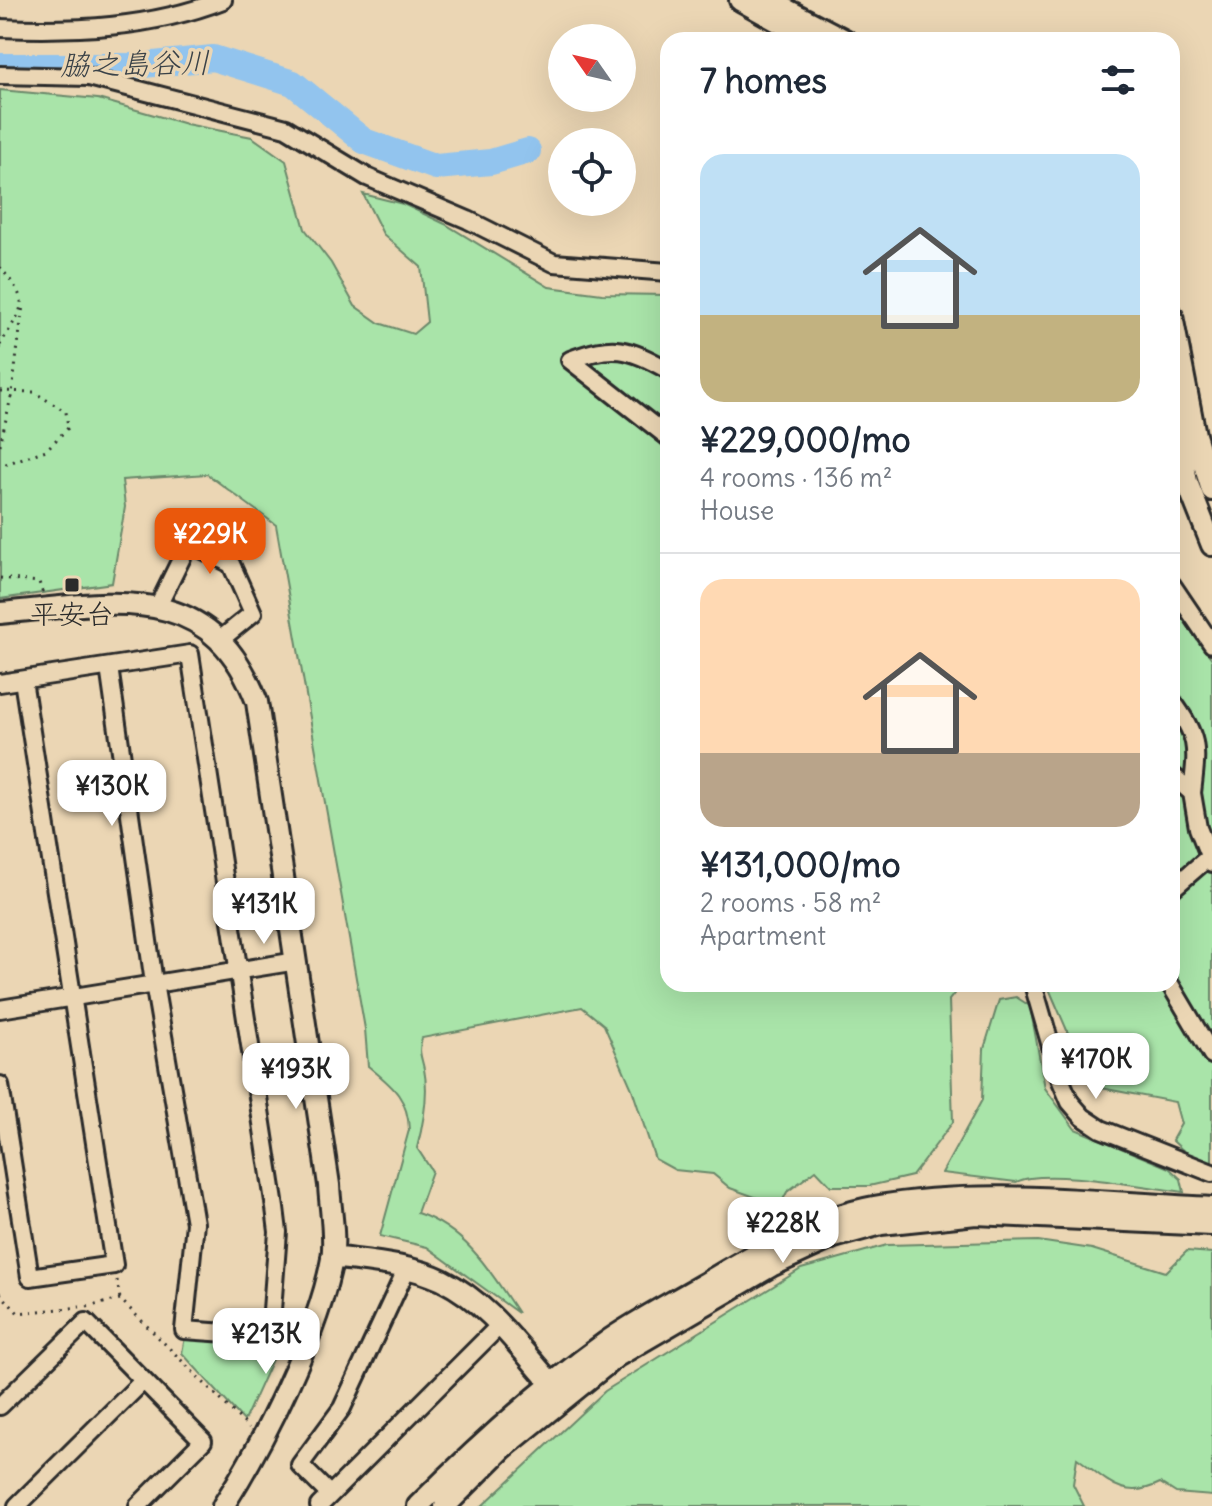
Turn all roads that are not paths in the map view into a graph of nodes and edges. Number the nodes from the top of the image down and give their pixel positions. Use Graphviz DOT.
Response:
graph roads {
  1 [pos="223,0"];
  2 [pos="756,2"];
  3 [pos="0,28"];
  4 [pos="800,32"];
  5 [pos="826,32"];
  6 [pos="0,75"];
  7 [pos="660,275"];
  8 [pos="1180,357"];
  9 [pos="660,366"];
  10 [pos="660,431"];
  11 [pos="1180,444"];
  12 [pos="1212,490"];
  13 [pos="1206,521"];
  14 [pos="1212,545"];
  15 [pos="1180,597"];
  16 [pos="158,606"];
  17 [pos="0,613"];
  18 [pos="221,639"];
  19 [pos="1212,644"];
  20 [pos="109,667"];
  21 [pos="23,680"];
  22 [pos="0,683"];
  23 [pos="1180,715"];
  24 [pos="1180,782"];
  25 [pos="1192,793"];
  26 [pos="1210,860"];
  27 [pos="1180,883"];
  28 [pos="297,961"];
  29 [pos="238,971"];
  30 [pos="154,983"];
  31 [pos="1035,992"];
  32 [pos="1175,992"];
  33 [pos="73,998"];
  34 [pos="0,1009"];
  35 [pos="1212,1055"];
  36 [pos="0,1085"];
  37 [pos="1212,1173"];
  38 [pos="19,1202"];
  39 [pos="0,1204"];
  40 [pos="1212,1208"];
  41 [pos="1212,1225"];
  42 [pos="332,1257"];
  43 [pos="407,1268"];
  44 [pos="501,1324"];
  45 [pos="143,1381"];
  46 [pos="557,1390"];
  47 [pos="0,1406"];
  48 [pos="324,1501"];
  49 [pos="17,1506"];
  50 [pos="138,1506"];
  51 [pos="223,1506"];
  52 [pos="418,1506"];
  53 [pos="445,1506"];
  1 -- 3 [label="street"];
  2 -- 4 [label="street"];
  2 -- 5 [label="street"];
  6 -- 7 [label="street"];
  8 -- 12 [label="street"];
  9 -- 10 [label="street"];
  11 -- 13 [label="street"];
  13 -- 14 [label="street"];
  15 -- 19 [label="street"];
  16 -- 17 [label="street"];
  16 -- 18 [label="street"];
  16 -- 18 [label="street"];
  18 -- 28 [label="street"];
  20 -- 21 [label="street"];
  20 -- 29 [label="street"];
  20 -- 30 [label="street"];
  21 -- 22 [label="street"];
  21 -- 33 [label="street"];
  23 -- 25 [label="street"];
  24 -- 25 [label="street"];
  25 -- 26 [label="street"];
  26 -- 27 [label="street"];
  28 -- 29 [label="street"];
  28 -- 42 [label="street"];
  29 -- 30 [label="street"];
  29 -- 30 [label="street"];
  30 -- 33 [label="street"];
  31 -- 37 [label="street"];
  32 -- 35 [label="street"];
  33 -- 34 [label="street"];
  33 -- 38 [label="street"];
  36 -- 38 [label="street"];
  38 -- 39 [label="street"];
  40 -- 46 [label="street"];
  41 -- 46 [label="street"];
  42 -- 43 [label="street"];
  42 -- 51 [label="street"];
  43 -- 44 [label="street"];
  43 -- 48 [label="street"];
  44 -- 46 [label="street"];
  44 -- 48 [label="street"];
  45 -- 47 [label="street"];
  45 -- 49 [label="street"];
  45 -- 50 [label="street"];
  46 -- 52 [label="street"];
  46 -- 53 [label="street"];
}
